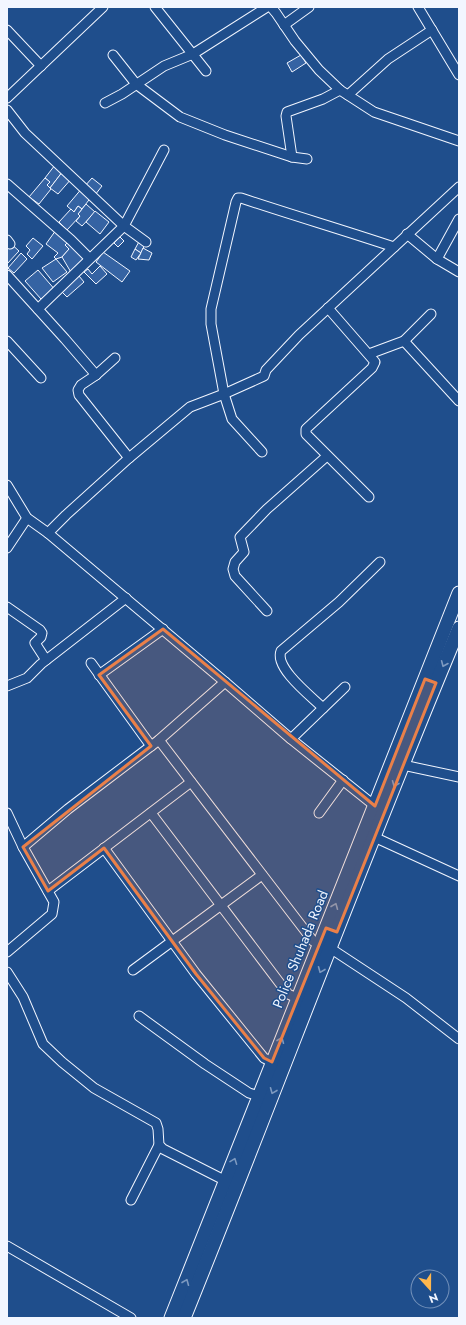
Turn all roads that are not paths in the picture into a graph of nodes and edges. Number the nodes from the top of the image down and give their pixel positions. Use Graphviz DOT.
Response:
graph roads {
  1 [pos="103,7"];
  2 [pos="155,7"];
  3 [pos="267,7"];
  4 [pos="270,7"];
  5 [pos="309,7"];
  6 [pos="418,7"];
  7 [pos="284,25"];
  8 [pos="7,30"];
  9 [pos="432,30"];
  10 [pos="193,54"];
  11 [pos="113,55"];
  12 [pos="41,66"];
  13 [pos="206,71"];
  14 [pos="459,75"];
  15 [pos="136,84"];
  16 [pos="344,93"];
  17 [pos="7,98"];
  18 [pos="105,103"];
  19 [pos="7,110"];
  20 [pos="458,139"];
  21 [pos="164,150"];
  22 [pos="292,157"];
  23 [pos="307,159"];
  24 [pos="7,184"];
  25 [pos="459,187"];
  26 [pos="459,219"];
  27 [pos="124,226"];
  28 [pos="407,234"];
  29 [pos="146,242"];
  30 [pos="394,246"];
  31 [pos="89,258"];
  32 [pos="437,259"];
  33 [pos="459,272"];
  34 [pos="8,279"];
  35 [pos="328,308"];
  36 [pos="38,309"];
  37 [pos="431,314"];
  38 [pos="7,341"];
  39 [pos="404,341"];
  40 [pos="369,354"];
  41 [pos="115,358"];
  42 [pos="96,375"];
  43 [pos="41,378"];
  44 [pos="224,394"];
  45 [pos="459,402"];
  46 [pos="262,452"];
  47 [pos="328,456"];
  48 [pos="129,458"];
  49 [pos="7,485"];
  50 [pos="369,497"];
  51 [pos="27,518"];
  52 [pos="48,533"];
  53 [pos="7,548"];
  54 [pos="380,562"];
  55 [pos="459,593"];
  56 [pos="126,598"];
  57 [pos="7,607"];
  58 [pos="267,611"];
  59 [pos="459,628"];
  60 [pos="163,629"];
  61 [pos="46,660"];
  62 [pos="91,663"];
  63 [pos="99,675"];
  64 [pos="430,681"];
  65 [pos="225,682"];
  66 [pos="7,686"];
  67 [pos="344,687"];
  68 [pos="323,708"];
  69 [pos="290,739"];
  70 [pos="159,740"];
  71 [pos="151,746"];
  72 [pos="403,765"];
  73 [pos="459,777"];
  74 [pos="343,780"];
  75 [pos="191,782"];
  76 [pos="375,806"];
  77 [pos="7,813"];
  78 [pos="150,813"];
  79 [pos="319,813"];
  80 [pos="374,837"];
  81 [pos="23,847"];
  82 [pos="104,848"];
  83 [pos="262,875"];
  84 [pos="459,876"];
  85 [pos="48,892"];
  86 [pos="220,906"];
  87 [pos="331,930"];
  88 [pos="172,941"];
  89 [pos="325,946"];
  90 [pos="7,952"];
  91 [pos="134,970"];
  92 [pos="7,972"];
  93 [pos="297,998"];
  94 [pos="139,1016"];
  95 [pos="459,1039"];
  96 [pos="272,1062"];
  97 [pos="259,1096"];
  98 [pos="159,1145"];
  99 [pos="226,1181"];
  100 [pos="131,1200"];
  101 [pos="7,1246"];
  102 [pos="131,1318"];
  103 [pos="171,1318"];
  104 [pos="184,1318"];
  1 -- 12 [label="street"];
  2 -- 10 [label="street"];
  3 -- 10 [label="street"];
  4 -- 7 [label="street"];
  5 -- 7 [label="street"];
  6 -- 9 [label="street"];
  7 -- 16 [label="street"];
  8 -- 12 [label="street"];
  9 -- 14 [label="street"];
  9 -- 16 [label="street"];
  10 -- 13 [label="street"];
  10 -- 15 [label="street"];
  11 -- 15 [label="street"];
  12 -- 17 [label="street"];
  15 -- 18 [label="street"];
  15 -- 22 [label="street"];
  16 -- 20 [label="street"];
  16 -- 22 [label="street"];
  19 -- 27 [label="street"];
  21 -- 27 [label="street"];
  22 -- 23 [label="street"];
  24 -- 31 [label="street"];
  25 -- 28 [label="street"];
  26 -- 32 [label="street"];
  27 -- 29 [label="street"];
  27 -- 31 [label="street"];
  28 -- 30 [label="street"];
  28 -- 32 [label="street"];
  30 -- 35 [label="street"];
  30 -- 44 [label="street"];
  31 -- 36 [label="street"];
  32 -- 33 [label="street"];
  34 -- 36 [label="street"];
  35 -- 40 [label="street"];
  35 -- 44 [label="street"];
  36 -- 42 [label="street"];
  37 -- 39 [label="street"];
  38 -- 43 [label="street"];
  39 -- 40 [label="street"];
  39 -- 45 [label="street"];
  40 -- 47 [label="street"];
  41 -- 42 [label="street"];
  42 -- 48 [label="street"];
  44 -- 46 [label="street"];
  44 -- 48 [label="street"];
  47 -- 50 [label="street"];
  47 -- 58 [label="street"];
  48 -- 52 [label="street"];
  49 -- 51 [label="street"];
  51 -- 52 [label="street"];
  51 -- 53 [label="street"];
  52 -- 56 [label="street"];
  54 -- 68 [label="street"];
  55 -- 64 [label="main road, Police Shuhada Road"];
  56 -- 60 [label="street"];
  56 -- 61 [label="street"];
  57 -- 61 [label="street"];
  59 -- 64 [label="main road, Police Shuhada Road, one-way"];
  60 -- 63 [label="street"];
  60 -- 65 [label="street"];
  61 -- 66 [label="street"];
  62 -- 63 [label="street"];
  63 -- 71 [label="street"];
  64 -- 72 [label="main road, Police Shuhada Road"];
  64 -- 76 [label="main road, Police Shuhada Road"];
  65 -- 69 [label="street"];
  65 -- 70 [label="street"];
  67 -- 68 [label="street"];
  68 -- 69 [label="street"];
  69 -- 74 [label="street"];
  70 -- 71 [label="street"];
  70 -- 75 [label="street"];
  71 -- 81 [label="street"];
  72 -- 73 [label="street"];
  72 -- 80 [label="main road, Police Shuhada Road, one-way"];
  74 -- 76 [label="street"];
  74 -- 79 [label="street"];
  75 -- 78 [label="street"];
  75 -- 83 [label="street"];
  87 -- 76 [label="main road, Police Shuhada Road, one-way"];
  77 -- 81 [label="street"];
  78 -- 82 [label="street"];
  78 -- 86 [label="street"];
  80 -- 84 [label="street"];
  80 -- 87 [label="main road, Police Shuhada Road"];
  81 -- 85 [label="street"];
  82 -- 85 [label="street"];
  82 -- 88 [label="street"];
  83 -- 86 [label="street"];
  83 -- 89 [label="street"];
  85 -- 90 [label="street"];
  86 -- 88 [label="street"];
  86 -- 93 [label="street"];
  87 -- 89 [label="main road, Police Shuhada Road"];
  88 -- 91 [label="street"];
  88 -- 96 [label="street"];
  89 -- 93 [label="main road, Police Shuhada Road"];
  89 -- 95 [label="street"];
  89 -- 104 [label="main road, Police Shuhada Road, one-way"];
  92 -- 98 [label="street"];
  96 -- 93 [label="main road, Police Shuhada Road, one-way"];
  94 -- 97 [label="street"];
  96 -- 97 [label="main road, Police Shuhada Road"];
  99 -- 97 [label="main road, Police Shuhada Road, one-way"];
  98 -- 99 [label="street"];
  98 -- 100 [label="street"];
  103 -- 99 [label="main road, Police Shuhada Road, one-way"];
  101 -- 102 [label="street"];
}
